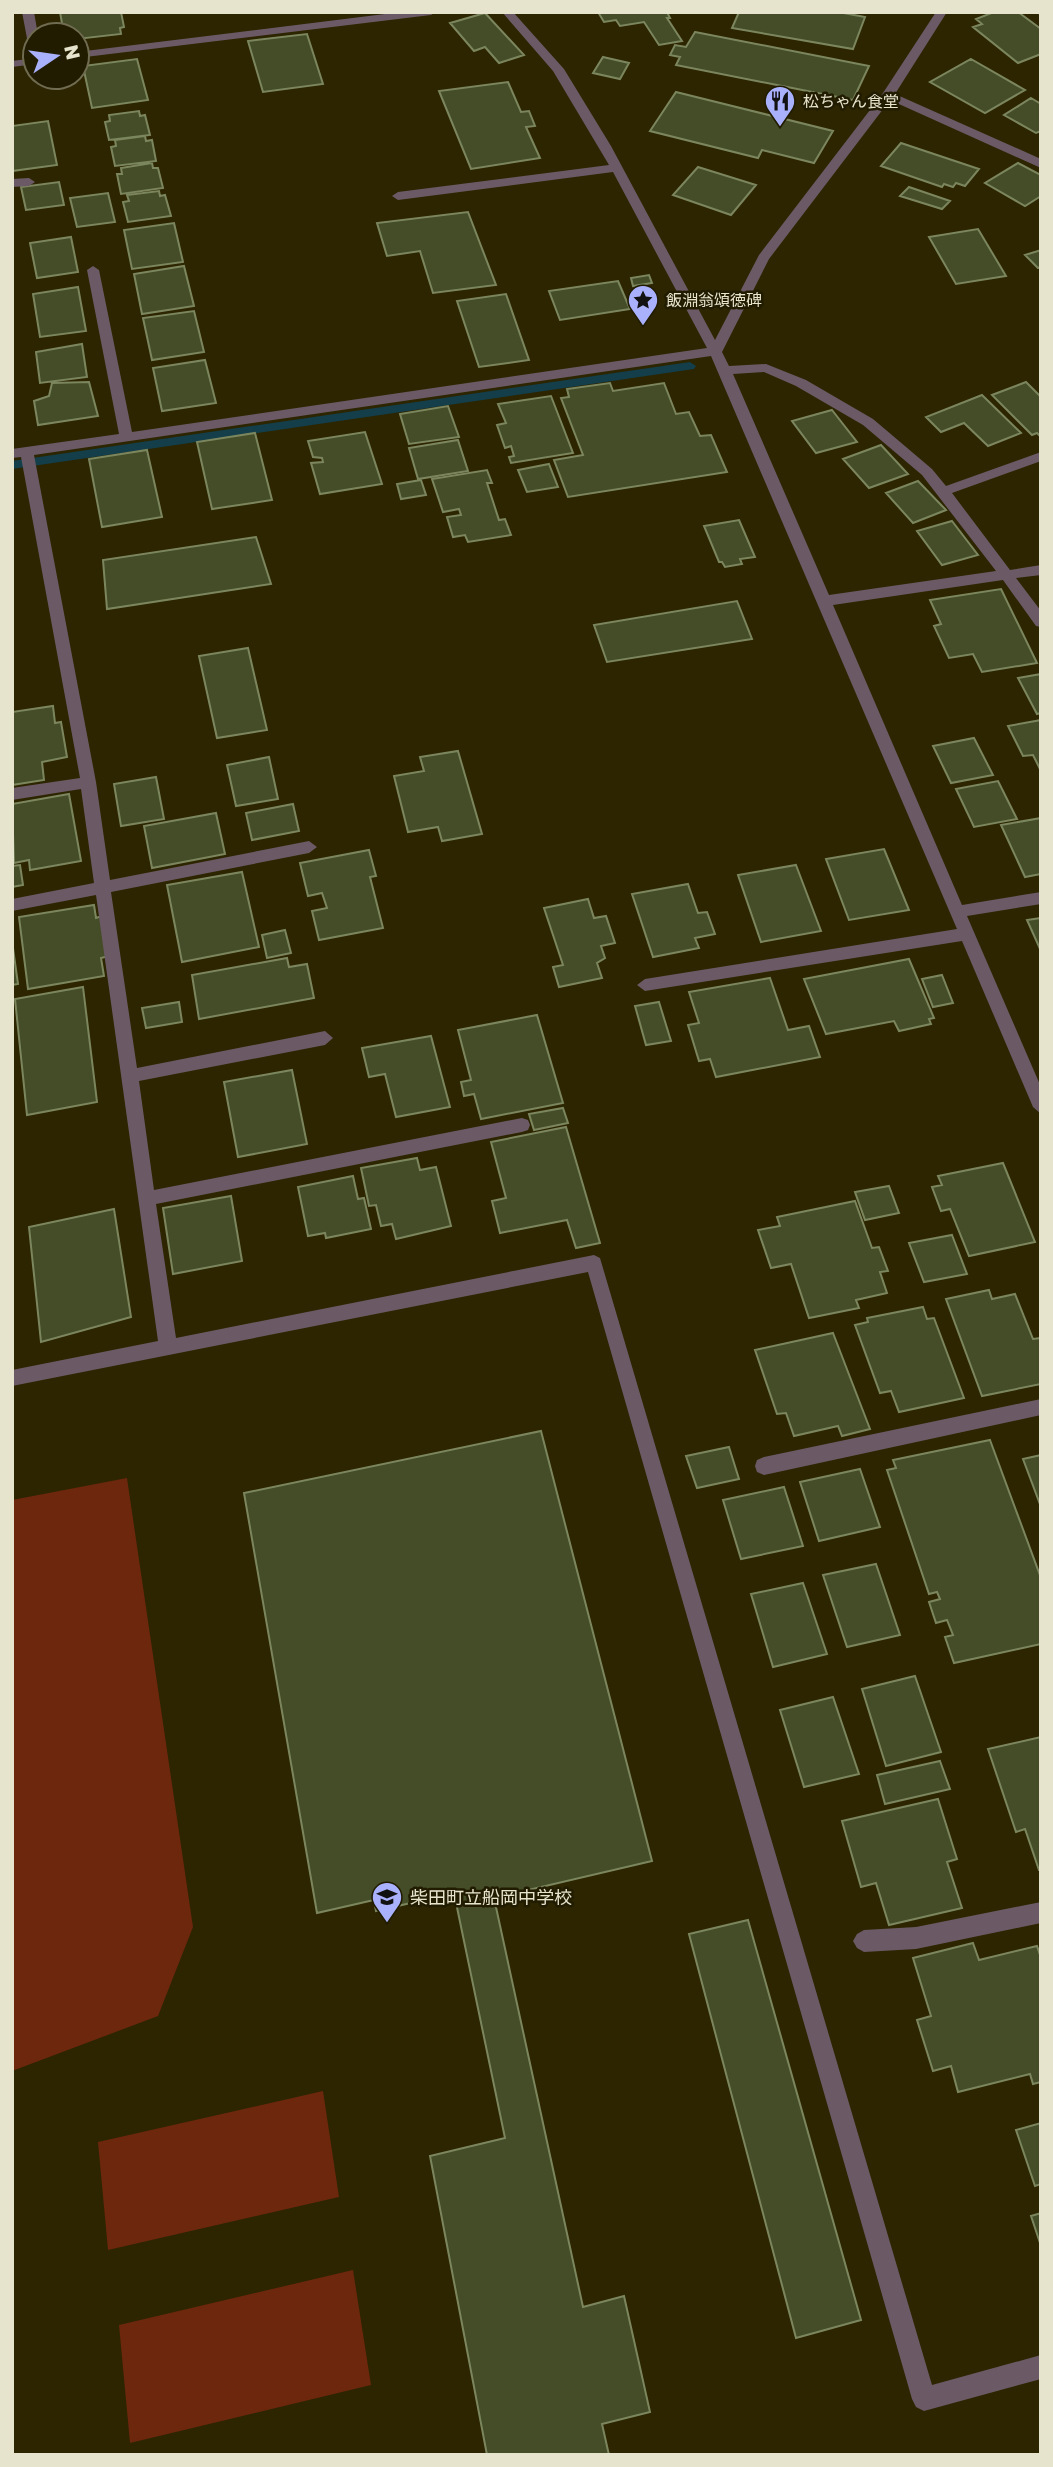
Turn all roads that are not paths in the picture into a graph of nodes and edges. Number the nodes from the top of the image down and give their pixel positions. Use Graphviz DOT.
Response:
graph roads {
  1 [pos="431,12"];
  2 [pos="507,12"];
  3 [pos="942,12"];
  4 [pos="91,53"];
  5 [pos="888,95"];
  6 [pos="1041,164"];
  7 [pos="617,168"];
  8 [pos="29,182"];
  9 [pos="12,183"];
  10 [pos="398,196"];
  11 [pos="93,270"];
  12 [pos="716,351"];
  13 [pos="725,370"];
  14 [pos="127,439"];
  15 [pos="20,453"];
  16 [pos="1041,456"];
  17 [pos="942,492"];
  18 [pos="1041,570"];
  19 [pos="1006,576"];
  20 [pos="824,601"];
  21 [pos="1041,622"];
  22 [pos="88,782"];
  23 [pos="12,794"];
  24 [pos="309,847"];
  25 [pos="102,889"];
  26 [pos="1041,898"];
  27 [pos="12,905"];
  28 [pos="957,912"];
  29 [pos="968,934"];
  30 [pos="645,985"];
  31 [pos="326,1038"];
  32 [pos="130,1076"];
  33 [pos="1041,1107"];
  34 [pos="522,1125"];
  35 [pos="147,1199"];
  36 [pos="168,1347"];
  37 [pos="12,1378"];
  38 [pos="1041,1408"];
  39 [pos="764,1466"];
  40 [pos="1041,1912"];
  41 [pos="864,1941"];
  42 [pos="1041,2367"];
  1 -- 4 [label="street"];
  2 -- 7 [label="street"];
  3 -- 5 [label="street"];
  5 -- 6 [label="street"];
  5 -- 12 [label="street"];
  7 -- 10 [label="street"];
  7 -- 12 [label="street"];
  8 -- 9 [label="street"];
  11 -- 14 [label="street"];
  12 -- 13 [label="street"];
  12 -- 14 [label="street"];
  13 -- 17 [label="street"];
  13 -- 20 [label="street"];
  14 -- 15 [label="street"];
  15 -- 22 [label="street"];
  16 -- 17 [label="street"];
  17 -- 19 [label="street"];
  18 -- 19 [label="street"];
  19 -- 20 [label="street"];
  19 -- 21 [label="street"];
  20 -- 28 [label="street"];
  22 -- 23 [label="street"];
  22 -- 25 [label="street"];
  24 -- 25 [label="street"];
  25 -- 27 [label="street"];
  25 -- 32 [label="street"];
  26 -- 28 [label="street"];
  28 -- 29 [label="street"];
  29 -- 30 [label="street"];
  29 -- 33 [label="street"];
  31 -- 32 [label="street"];
  32 -- 35 [label="street"];
  34 -- 35 [label="street"];
  35 -- 36 [label="street"];
  36 -- 37 [label="street"];
  36 -- 42 [label="street"];
  38 -- 39 [label="street"];
  40 -- 41 [label="street"];
}
